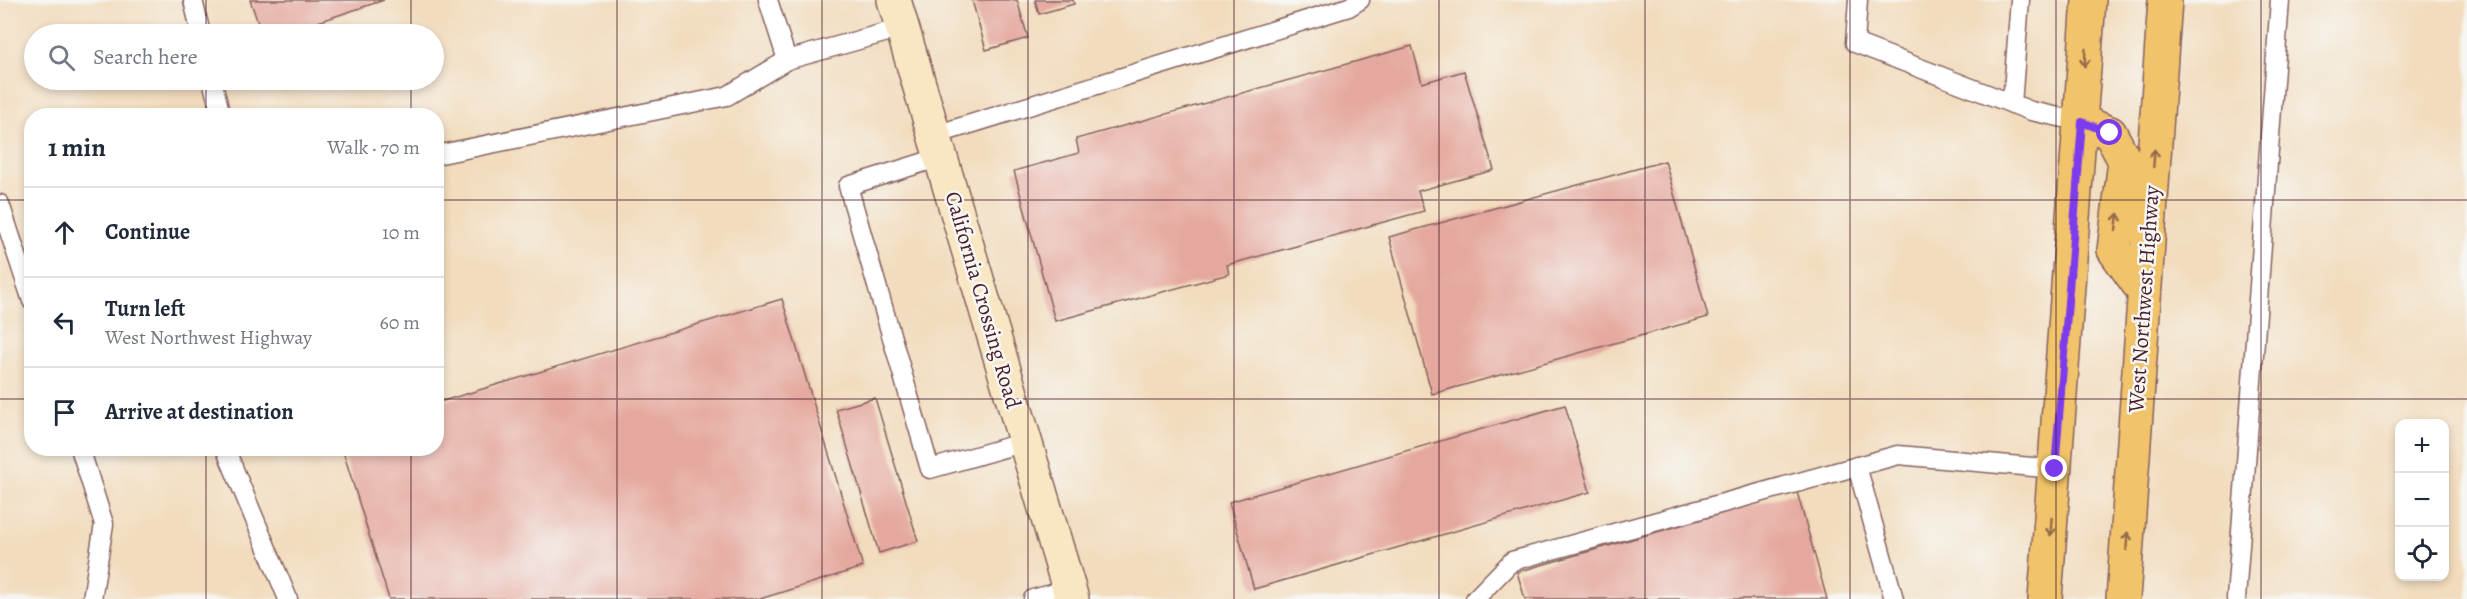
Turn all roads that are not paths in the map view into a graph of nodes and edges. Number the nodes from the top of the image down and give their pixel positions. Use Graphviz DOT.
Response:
graph roads {
  1 [pos="193,0"];
  2 [pos="768,0"];
  3 [pos="1360,0"];
  4 [pos="1858,0"];
  5 [pos="2020,0"];
  6 [pos="2089,0"];
  7 [pos="2165,0"];
  8 [pos="2280,0"];
  9 [pos="898,14"];
  10 [pos="199,24"];
  11 [pos="787,60"];
  12 [pos="214,90"];
  13 [pos="2012,104"];
  14 [pos="219,108"];
  15 [pos="2082,122"];
  16 [pos="938,146"];
  17 [pos="444,153"];
  18 [pos="0,204"];
  19 [pos="24,251"];
  20 [pos="2144,292"];
  21 [pos="1024,442"];
  22 [pos="83,456"];
  23 [pos="228,456"];
  24 [pos="1857,466"];
  25 [pos="2055,469"];
  26 [pos="1071,594"];
  27 [pos="92,599"];
  28 [pos="288,599"];
  29 [pos="1033,599"];
  30 [pos="1475,599"];
  31 [pos="1894,599"];
  32 [pos="2045,599"];
  33 [pos="2123,599"];
  34 [pos="2236,599"];
  1 -- 10 [label="lane"];
  2 -- 11 [label="lane"];
  3 -- 16 [label="lane"];
  4 -- 13 [label="lane"];
  5 -- 13 [label="lane"];
  6 -- 15 [label="main road, one-way"];
  20 -- 7 [label="main road, West Northwest Highway, one-way"];
  8 -- 34 [label="lane"];
  9 -- 11 [label="lane"];
  9 -- 16 [label="street, California Crossing Road"];
  11 -- 17 [label="lane"];
  12 -- 14 [label="lane"];
  13 -- 15 [label="lane"];
  20 -- 15 [label="main road, one-way"];
  15 -- 25 [label="main road"];
  16 -- 21 [label="street, California Crossing Road"];
  16 -- 21 [label="lane"];
  18 -- 19 [label="lane"];
  33 -- 20 [label="main road, West Northwest Highway, one-way"];
  21 -- 26 [label="street, California Crossing Road"];
  22 -- 27 [label="lane"];
  23 -- 28 [label="lane"];
  24 -- 25 [label="lane"];
  24 -- 30 [label="lane"];
  24 -- 31 [label="lane"];
  25 -- 32 [label="main road, one-way"];
  26 -- 29 [label="lane"];
}
